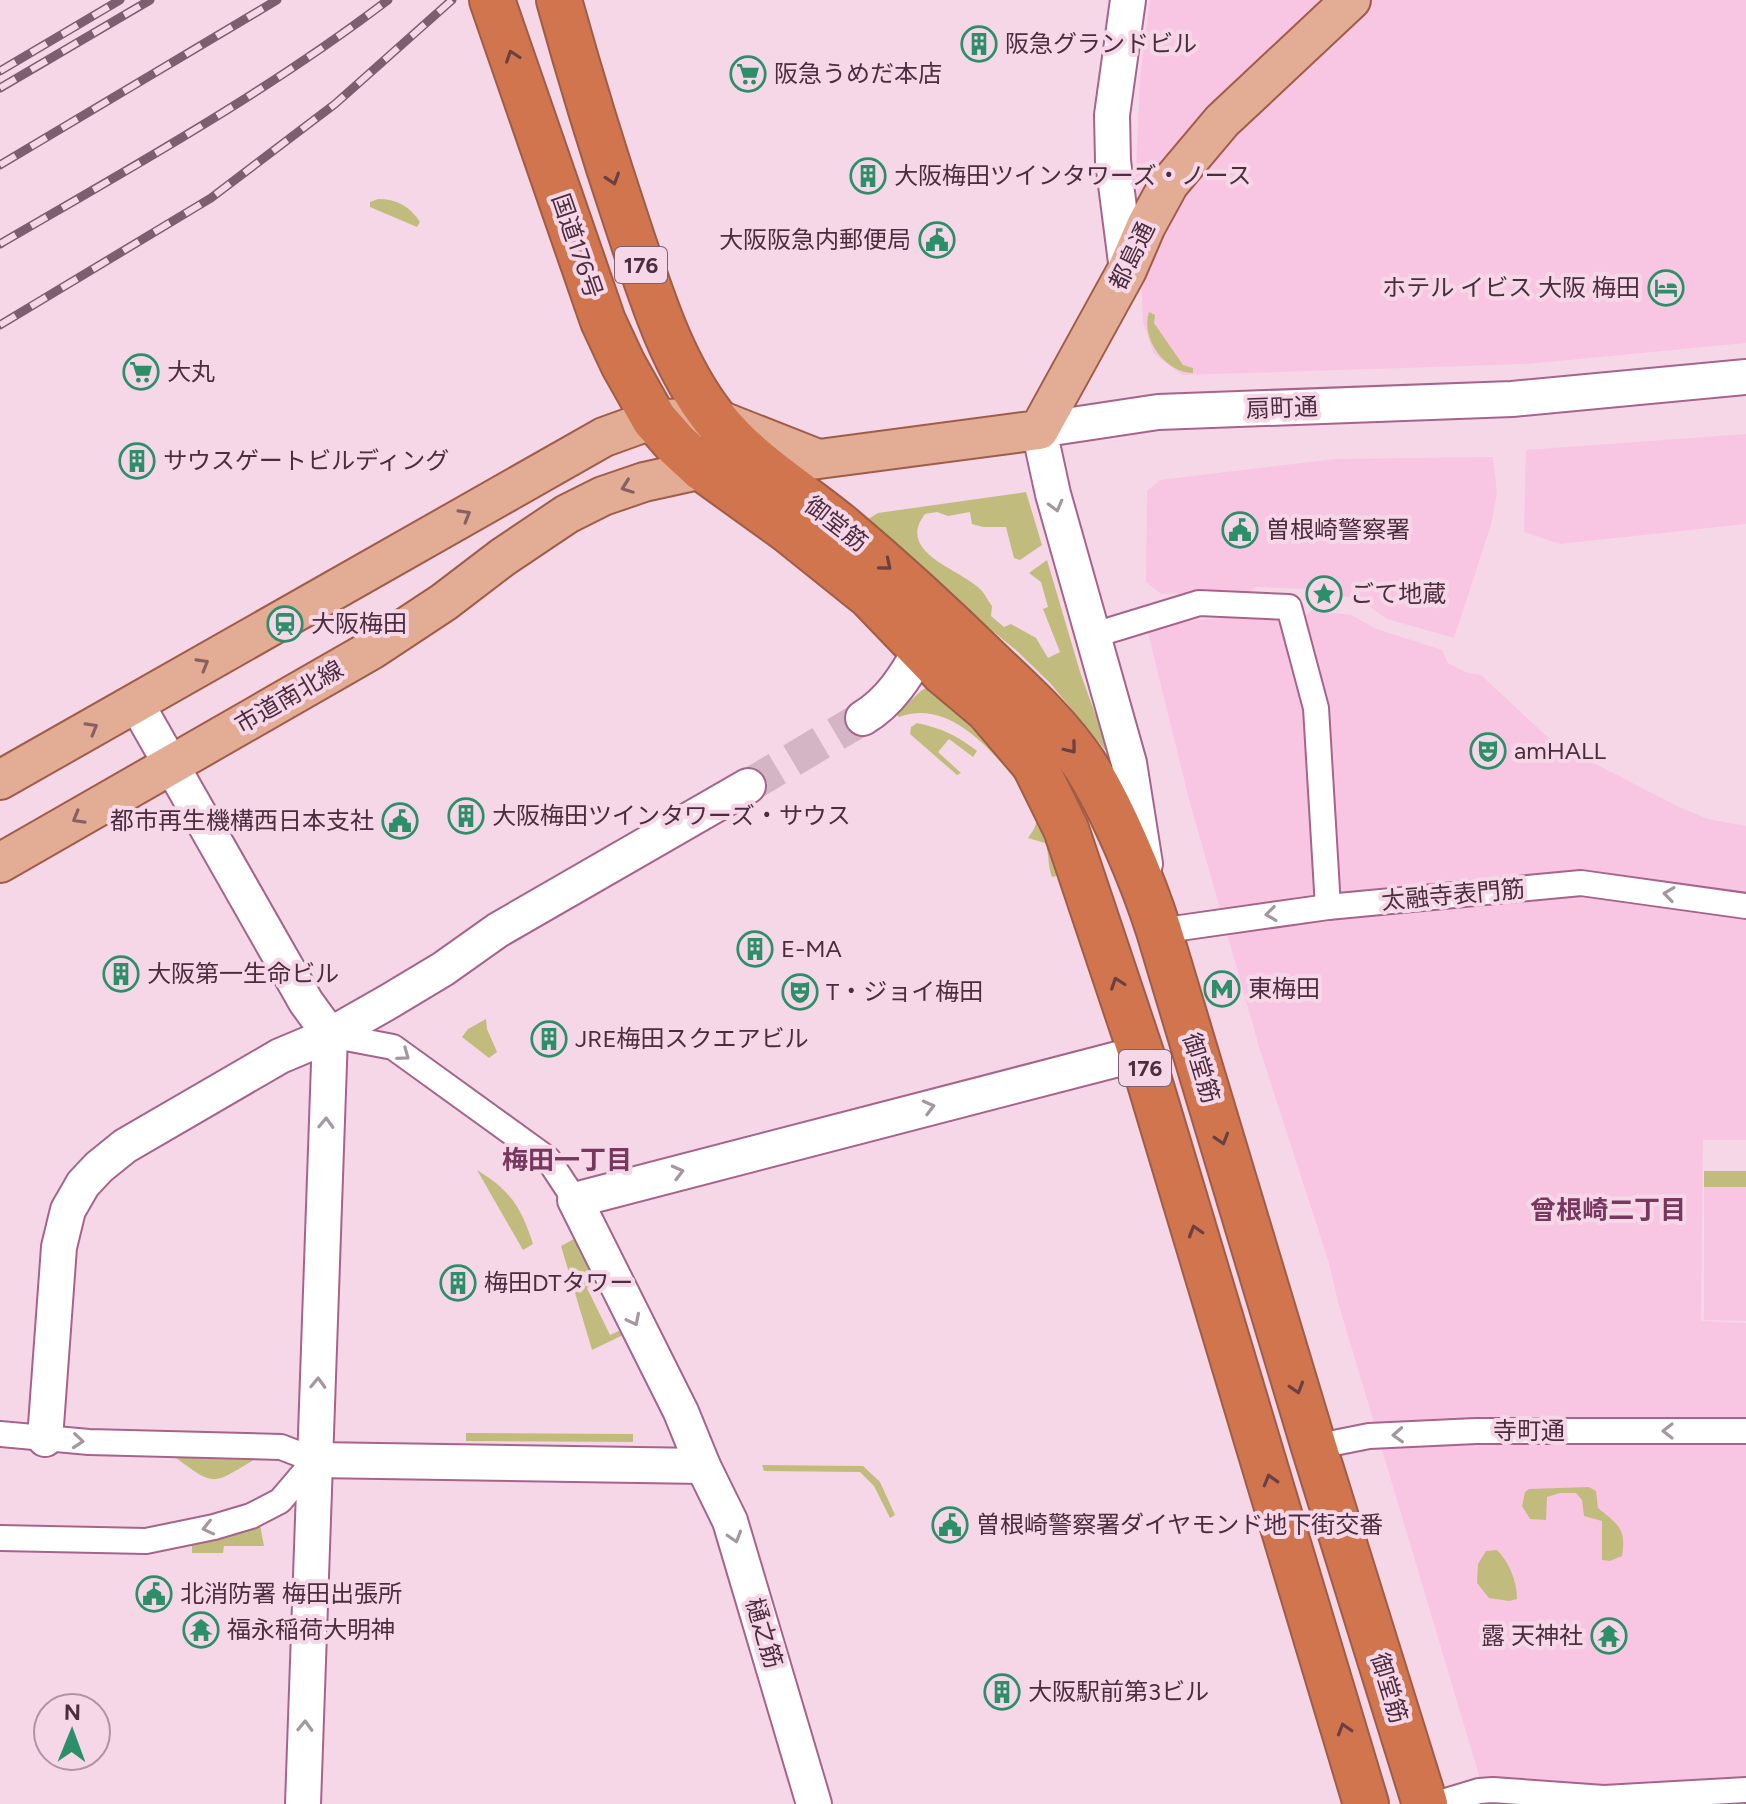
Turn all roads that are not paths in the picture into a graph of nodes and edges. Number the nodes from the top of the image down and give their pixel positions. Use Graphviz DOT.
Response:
graph roads {
  1 [pos="492,0"];
  2 [pos="559,0"];
  3 [pos="1128,0"];
  4 [pos="1351,0"];
  5 [pos="1127,270"];
  6 [pos="1746,377"];
  7 [pos="714,418"];
  8 [pos="654,419"];
  9 [pos="1039,430"];
  10 [pos="819,459"];
  11 [pos="759,465"];
  12 [pos="703,469"];
  13 [pos="1091,636"];
  14 [pos="921,649"];
  15 [pos="136,703"];
  16 [pos="863,718"];
  17 [pos="170,765"];
  18 [pos="0,780"];
  19 [pos="748,786"];
  20 [pos="0,863"];
  21 [pos="1746,906"];
  22 [pos="1328,907"];
  23 [pos="1155,917"];
  24 [pos="330,1035"];
  25 [pos="1141,1053"];
  26 [pos="575,1200"];
  27 [pos="1746,1431"];
  28 [pos="0,1434"];
  29 [pos="45,1439"];
  30 [pos="1314,1447"];
  31 [pos="315,1460"];
  32 [pos="703,1466"];
  33 [pos="0,1538"];
  34 [pos="1746,1790"];
  35 [pos="303,1804"];
  36 [pos="814,1804"];
  37 [pos="1366,1804"];
  38 [pos="1425,1804"];
  39 [pos="1436,1804"];
  8 -- 1 [label="highway, 国道176号 / 176, one-way"];
  2 -- 7 [label="highway, 176, one-way"];
  3 -- 5 [label="street"];
  4 -- 5 [label="main road, 都島通"];
  5 -- 9 [label="main road, 都島通"];
  6 -- 9 [label="street, 扇町通"];
  7 -- 8 [label="main road"];
  7 -- 10 [label="main road"];
  7 -- 11 [label="highway, 176"];
  8 -- 12 [label="highway, 国道176号 / 176"];
  15 -- 8 [label="main road, one-way"];
  9 -- 10 [label="main road, 扇町通"];
  9 -- 13 [label="street, one-way"];
  10 -- 11 [label="main road, 扇町通"];
  11 -- 12 [label="main road, 市道南北線"];
  11 -- 23 [label="highway, 御堂筋 / 176, one-way"];
  12 -- 14 [label="highway, 御堂筋 / 176"];
  12 -- 17 [label="main road, 市道南北線, one-way"];
  13 -- 22 [label="street"];
  13 -- 23 [label="street"];
  14 -- 16 [label="street"];
  25 -- 14 [label="highway, 御堂筋 / 176, one-way"];
  15 -- 17 [label="street"];
  18 -- 15 [label="main road, one-way"];
  17 -- 20 [label="main road, 市道南北線, one-way"];
  17 -- 24 [label="street"];
  19 -- 24 [label="street"];
  21 -- 22 [label="street, 太融寺表門筋, one-way"];
  22 -- 23 [label="street, 太融寺表門筋, one-way"];
  23 -- 30 [label="highway, 御堂筋 / 176, one-way"];
  24 -- 26 [label="street, one-way"];
  24 -- 29 [label="street"];
  31 -- 24 [label="street, one-way"];
  26 -- 25 [label="street, one-way"];
  37 -- 25 [label="highway, 御堂筋 / 176, one-way"];
  26 -- 32 [label="street, 樋之筋, one-way"];
  27 -- 30 [label="street, 寺町通, one-way"];
  28 -- 29 [label="street"];
  29 -- 31 [label="street, one-way"];
  30 -- 38 [label="highway, 御堂筋 / 176"];
  31 -- 32 [label="street"];
  31 -- 33 [label="street, one-way"];
  35 -- 31 [label="street, one-way"];
  32 -- 36 [label="street, 樋之筋, one-way"];
  34 -- 39 [label="street"];
}
